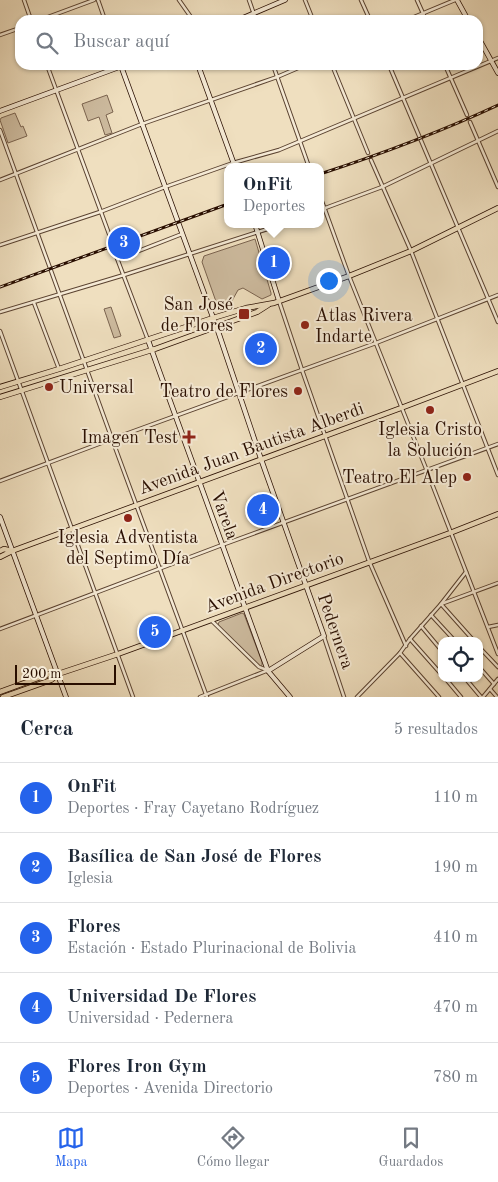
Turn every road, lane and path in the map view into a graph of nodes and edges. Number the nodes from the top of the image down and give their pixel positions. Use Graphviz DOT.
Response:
graph roads {
  1 [pos="24,0"];
  2 [pos="96,0"];
  3 [pos="179,0"];
  4 [pos="248,0"];
  5 [pos="285,0"];
  6 [pos="305,0"];
  7 [pos="362,0"];
  8 [pos="418,0"];
  9 [pos="456,0"];
  10 [pos="254,13"];
  11 [pos="423,13"];
  12 [pos="29,15"];
  13 [pos="54,15"];
  14 [pos="103,15"];
  15 [pos="190,15"];
  16 [pos="249,15"];
  17 [pos="312,15"];
  18 [pos="368,15"];
  19 [pos="418,15"];
  20 [pos="465,15"];
  21 [pos="15,30"];
  22 [pos="0,35"];
  23 [pos="483,46"];
  24 [pos="498,58"];
  25 [pos="491,61"];
  26 [pos="483,64"];
  27 [pos="49,70"];
  28 [pos="109,70"];
  29 [pos="124,70"];
  30 [pos="200,70"];
  31 [pos="275,70"];
  32 [pos="293,70"];
  33 [pos="334,70"];
  34 [pos="391,70"];
  35 [pos="448,70"];
  36 [pos="470,70"];
  37 [pos="498,73"];
  38 [pos="277,77"];
  39 [pos="451,78"];
  40 [pos="56,91"];
  41 [pos="403,98"];
  42 [pos="211,100"];
  43 [pos="0,112"];
  44 [pos="467,114"];
  45 [pos="354,119"];
  46 [pos="470,122"];
  47 [pos="142,124"];
  48 [pos="0,130"];
  49 [pos="498,132"];
  50 [pos="300,141"];
  51 [pos="478,141"];
  52 [pos="78,148"];
  53 [pos="368,153"];
  54 [pos="371,160"];
  55 [pos="233,163"];
  56 [pos="240,163"];
  57 [pos="308,163"];
  58 [pos="431,163"];
  59 [pos="224,168"];
  60 [pos="16,174"];
  61 [pos="0,180"];
  62 [pos="165,187"];
  63 [pos="382,187"];
  64 [pos="498,187"];
  65 [pos="498,208"];
  66 [pos="325,209"];
  67 [pos="100,212"];
  68 [pos="458,227"];
  69 [pos="256,228"];
  70 [pos="272,228"];
  71 [pos="36,232"];
  72 [pos="258,233"];
  73 [pos="182,234"];
  74 [pos="112,242"];
  75 [pos="0,245"];
  76 [pos="412,251"];
  77 [pos="115,253"];
  78 [pos="190,254"];
  79 [pos="118,259"];
  80 [pos="124,275"];
  81 [pos="349,276"];
  82 [pos="60,294"];
  83 [pos="498,296"];
  84 [pos="488,299"];
  85 [pos="279,301"];
  86 [pos="33,302"];
  87 [pos="271,304"];
  88 [pos="0,312"];
  89 [pos="213,318"];
  90 [pos="439,320"];
  91 [pos="498,322"];
  92 [pos="216,326"];
  93 [pos="0,331"];
  94 [pos="148,340"];
  95 [pos="376,343"];
  96 [pos="151,350"];
  97 [pos="83,361"];
  98 [pos="59,369"];
  99 [pos="87,370"];
  100 [pos="302,370"];
  101 [pos="498,371"];
  102 [pos="19,381"];
  103 [pos="463,384"];
  104 [pos="0,387"];
  105 [pos="22,390"];
  106 [pos="238,393"];
  107 [pos="0,396"];
  108 [pos="401,408"];
  109 [pos="175,416"];
  110 [pos="325,435"];
  111 [pos="112,439"];
  112 [pos="498,444"];
  113 [pos="488,448"];
  114 [pos="261,459"];
  115 [pos="48,463"];
  116 [pos="427,471"];
  117 [pos="498,475"];
  118 [pos="0,481"];
  119 [pos="199,482"];
  120 [pos="347,499"];
  121 [pos="137,505"];
  122 [pos="498,514"];
  123 [pos="0,517"];
  124 [pos="284,523"];
  125 [pos="72,529"];
  126 [pos="450,533"];
  127 [pos="222,545"];
  128 [pos="0,551"];
  129 [pos="12,551"];
  130 [pos="0,557"];
  131 [pos="369,562"];
  132 [pos="160,569"];
  133 [pos="466,572"];
  134 [pos="498,583"];
  135 [pos="305,585"];
  136 [pos="474,592"];
  137 [pos="96,594"];
  138 [pos="441,604"];
  139 [pos="245,607"];
  140 [pos="431,614"];
  141 [pos="36,615"];
  142 [pos="211,620"];
  143 [pos="498,624"];
  144 [pos="421,626"];
  145 [pos="488,627"];
  146 [pos="0,629"];
  147 [pos="182,630"];
  148 [pos="324,636"];
  149 [pos="451,637"];
  150 [pos="470,637"];
  151 [pos="410,639"];
  152 [pos="493,641"];
  153 [pos="498,642"];
  154 [pos="406,646"];
  155 [pos="438,646"];
  156 [pos="483,651"];
  157 [pos="400,653"];
  158 [pos="118,654"];
  159 [pos="498,654"];
  160 [pos="498,667"];
  161 [pos="438,670"];
  162 [pos="268,671"];
  163 [pos="483,672"];
  164 [pos="58,674"];
  165 [pos="498,679"];
  166 [pos="448,682"];
  167 [pos="469,682"];
  168 [pos="494,684"];
  169 [pos="490,689"];
  170 [pos="0,692"];
  171 [pos="207,696"];
  172 [pos="3,697"];
  173 [pos="66,697"];
  174 [pos="133,697"];
  175 [pos="200,697"];
  176 [pos="290,697"];
  177 [pos="344,697"];
  178 [pos="358,697"];
  179 [pos="439,697"];
  180 [pos="461,697"];
  181 [pos="482,697"];
  182 [pos="497,697"];
  1 -- 12 [label="street"];
  2 -- 13 [label="street"];
  2 -- 14 [label="street"];
  3 -- 15 [label="street"];
  4 -- 10 [label="street"];
  5 -- 10 [label="street"];
  6 -- 17 [label="street"];
  7 -- 18 [label="street"];
  8 -- 11 [label="street"];
  9 -- 11 [label="street"];
  9 -- 20 [label="street"];
  10 -- 16 [label="street"];
  11 -- 19 [label="street"];
  21 -- 22 [label="street"];
  23 -- 25 [label="street"];
  24 -- 25 [label="street"];
  25 -- 26 [label="street"];
  25 -- 37 [label="street"];
  27 -- 40 [label="street"];
  28 -- 40 [label="street"];
  29 -- 47 [label="street, Pedernera"];
  30 -- 42 [label="street"];
  31 -- 38 [label="street"];
  32 -- 38 [label="street"];
  33 -- 45 [label="street"];
  34 -- 41 [label="street"];
  35 -- 39 [label="street"];
  36 -- 39 [label="street"];
  38 -- 42 [label="street"];
  38 -- 50 [label="street"];
  39 -- 41 [label="street"];
  39 -- 44 [label="street"];
  40 -- 43 [label="street"];
  40 -- 52 [label="street"];
  41 -- 45 [label="street"];
  41 -- 58 [label="street"];
  42 -- 47 [label="street"];
  42 -- 55 [label="street"];
  45 -- 50 [label="street"];
  45 -- 53 [label="street"];
  46 -- 51 [label="street"];
  47 -- 52 [label="street"];
  47 -- 62 [label="street, Pedernera"];
  48 -- 60 [label="street"];
  49 -- 51 [label="street"];
  50 -- 56 [label="street"];
  50 -- 57 [label="street"];
  51 -- 58 [label="street"];
  51 -- 64 [label="street"];
  52 -- 60 [label="street"];
  52 -- 67 [label="street"];
  54 -- 63 [label="street"];
  58 -- 63 [label="street"];
  58 -- 68 [label="street"];
  59 -- 62 [label="street"];
  60 -- 61 [label="street"];
  60 -- 71 [label="street"];
  62 -- 67 [label="street"];
  62 -- 73 [label="street, Pedernera"];
  63 -- 66 [label="street"];
  63 -- 76 [label="street"];
  65 -- 68 [label="main road"];
  66 -- 81 [label="street"];
  67 -- 71 [label="street"];
  67 -- 74 [label="street"];
  68 -- 76 [label="main road"];
  68 -- 84 [label="street"];
  69 -- 72 [label="street"];
  70 -- 72 [label="street"];
  71 -- 75 [label="street"];
  71 -- 82 [label="street"];
  72 -- 78 [label="street"];
  72 -- 85 [label="street"];
  73 -- 78 [label="street, Pedernera"];
  73 -- 79 [label="street"];
  76 -- 81 [label="main road"];
  76 -- 90 [label="street"];
  77 -- 79 [label="street"];
  78 -- 80 [label="street"];
  78 -- 89 [label="street, Pedernera"];
  79 -- 80 [label="street"];
  80 -- 82 [label="street"];
  80 -- 94 [label="street"];
  81 -- 85 [label="main road"];
  81 -- 95 [label="street"];
  82 -- 86 [label="street"];
  82 -- 97 [label="street"];
  83 -- 84 [label="street"];
  84 -- 90 [label="street"];
  84 -- 91 [label="street"];
  85 -- 87 [label="main road"];
  85 -- 100 [label="street"];
  86 -- 88 [label="street"];
  86 -- 98 [label="street"];
  87 -- 89 [label="main road"];
  87 -- 92 [label="main road"];
  89 -- 92 [label="street, Pedernera"];
  89 -- 94 [label="main road"];
  90 -- 95 [label="street"];
  90 -- 103 [label="street"];
  92 -- 96 [label="main road"];
  92 -- 106 [label="street, Pedernera"];
  93 -- 102 [label="street"];
  94 -- 96 [label="street, Varela"];
  94 -- 97 [label="main road"];
  95 -- 100 [label="street"];
  95 -- 108 [label="street"];
  96 -- 99 [label="main road"];
  96 -- 109 [label="street, Varela"];
  97 -- 98 [label="main road"];
  97 -- 99 [label="street"];
  98 -- 102 [label="main road"];
  99 -- 105 [label="main road"];
  99 -- 111 [label="street"];
  100 -- 106 [label="street"];
  100 -- 110 [label="street"];
  101 -- 103 [label="main road, Avenida Juan Bautista Alberdi"];
  102 -- 104 [label="main road"];
  102 -- 105 [label="street"];
  103 -- 108 [label="main road, Avenida Juan Bautista Alberdi"];
  103 -- 113 [label="street"];
  105 -- 107 [label="main road"];
  105 -- 115 [label="street"];
  106 -- 109 [label="street"];
  106 -- 114 [label="street, Pedernera"];
  108 -- 110 [label="main road, Avenida Juan Bautista Alberdi"];
  108 -- 116 [label="street"];
  109 -- 111 [label="street"];
  109 -- 119 [label="street, Varela"];
  110 -- 114 [label="main road, Avenida Juan Bautista Alberdi"];
  110 -- 120 [label="street"];
  111 -- 115 [label="street"];
  111 -- 121 [label="street"];
  112 -- 113 [label="street"];
  113 -- 116 [label="street"];
  113 -- 117 [label="street"];
  114 -- 119 [label="main road, Avenida Juan Bautista Alberdi"];
  114 -- 124 [label="street, Pedernera"];
  115 -- 118 [label="street"];
  115 -- 125 [label="street"];
  116 -- 120 [label="street"];
  116 -- 126 [label="street"];
  119 -- 121 [label="main road, Avenida Juan Bautista Alberdi"];
  119 -- 127 [label="street, Varela"];
  120 -- 124 [label="street"];
  120 -- 131 [label="street"];
  121 -- 125 [label="main road, Avenida Juan Bautista Alberdi"];
  121 -- 132 [label="street"];
  122 -- 126 [label="main road, Avenida Directorio"];
  123 -- 129 [label="street"];
  124 -- 127 [label="street"];
  124 -- 135 [label="street, Pedernera"];
  125 -- 129 [label="main road, Avenida Juan Bautista Alberdi"];
  125 -- 137 [label="street"];
  126 -- 131 [label="main road, Avenida Directorio"];
  126 -- 133 [label="street"];
  127 -- 132 [label="street"];
  127 -- 139 [label="street, Varela"];
  128 -- 129 [label="main road, Avenida Juan Bautista Alberdi"];
  129 -- 130 [label="main road, Avenida Juan Bautista Alberdi"];
  129 -- 141 [label="street"];
  131 -- 135 [label="main road, Avenida Directorio"];
  131 -- 154 [label="street"];
  132 -- 137 [label="street"];
  132 -- 147 [label="street"];
  133 -- 136 [label="street"];
  133 -- 138 [label="street"];
  134 -- 136 [label="street"];
  135 -- 139 [label="main road, Avenida Directorio"];
  135 -- 148 [label="street, Pedernera"];
  136 -- 138 [label="street"];
  136 -- 145 [label="street"];
  137 -- 141 [label="street"];
  137 -- 158 [label="street"];
  138 -- 140 [label="street"];
  138 -- 150 [label="street"];
  139 -- 142 [label="main road, Avenida Directorio"];
  139 -- 162 [label="street, Varela"];
  140 -- 144 [label="street"];
  140 -- 149 [label="street"];
  141 -- 146 [label="street"];
  141 -- 164 [label="street"];
  142 -- 147 [label="main road, Avenida Directorio"];
  142 -- 162 [label="street"];
  143 -- 145 [label="street"];
  144 -- 151 [label="street"];
  144 -- 155 [label="street"];
  145 -- 152 [label="street"];
  147 -- 158 [label="main road, Avenida Directorio"];
  147 -- 171 [label="street"];
  148 -- 162 [label="street"];
  148 -- 177 [label="street, Pedernera"];
  151 -- 154 [label="street"];
  151 -- 161 [label="street"];
  152 -- 153 [label="street"];
  152 -- 159 [label="street"];
  154 -- 157 [label="street"];
  156 -- 160 [label="street"];
  157 -- 178 [label="street"];
  157 -- 179 [label="street"];
  158 -- 164 [label="main road, Avenida Directorio"];
  158 -- 174 [label="street"];
  162 -- 171 [label="street"];
  162 -- 176 [label="street"];
  163 -- 168 [label="street"];
  164 -- 170 [label="main road, Avenida Directorio"];
  164 -- 172 [label="main road, Avenida Directorio"];
  164 -- 173 [label="street"];
  165 -- 168 [label="street"];
  166 -- 180 [label="street"];
  167 -- 181 [label="street"];
  168 -- 169 [label="street"];
  169 -- 181 [label="street"];
  169 -- 182 [label="street"];
  171 -- 175 [label="street"];
}
